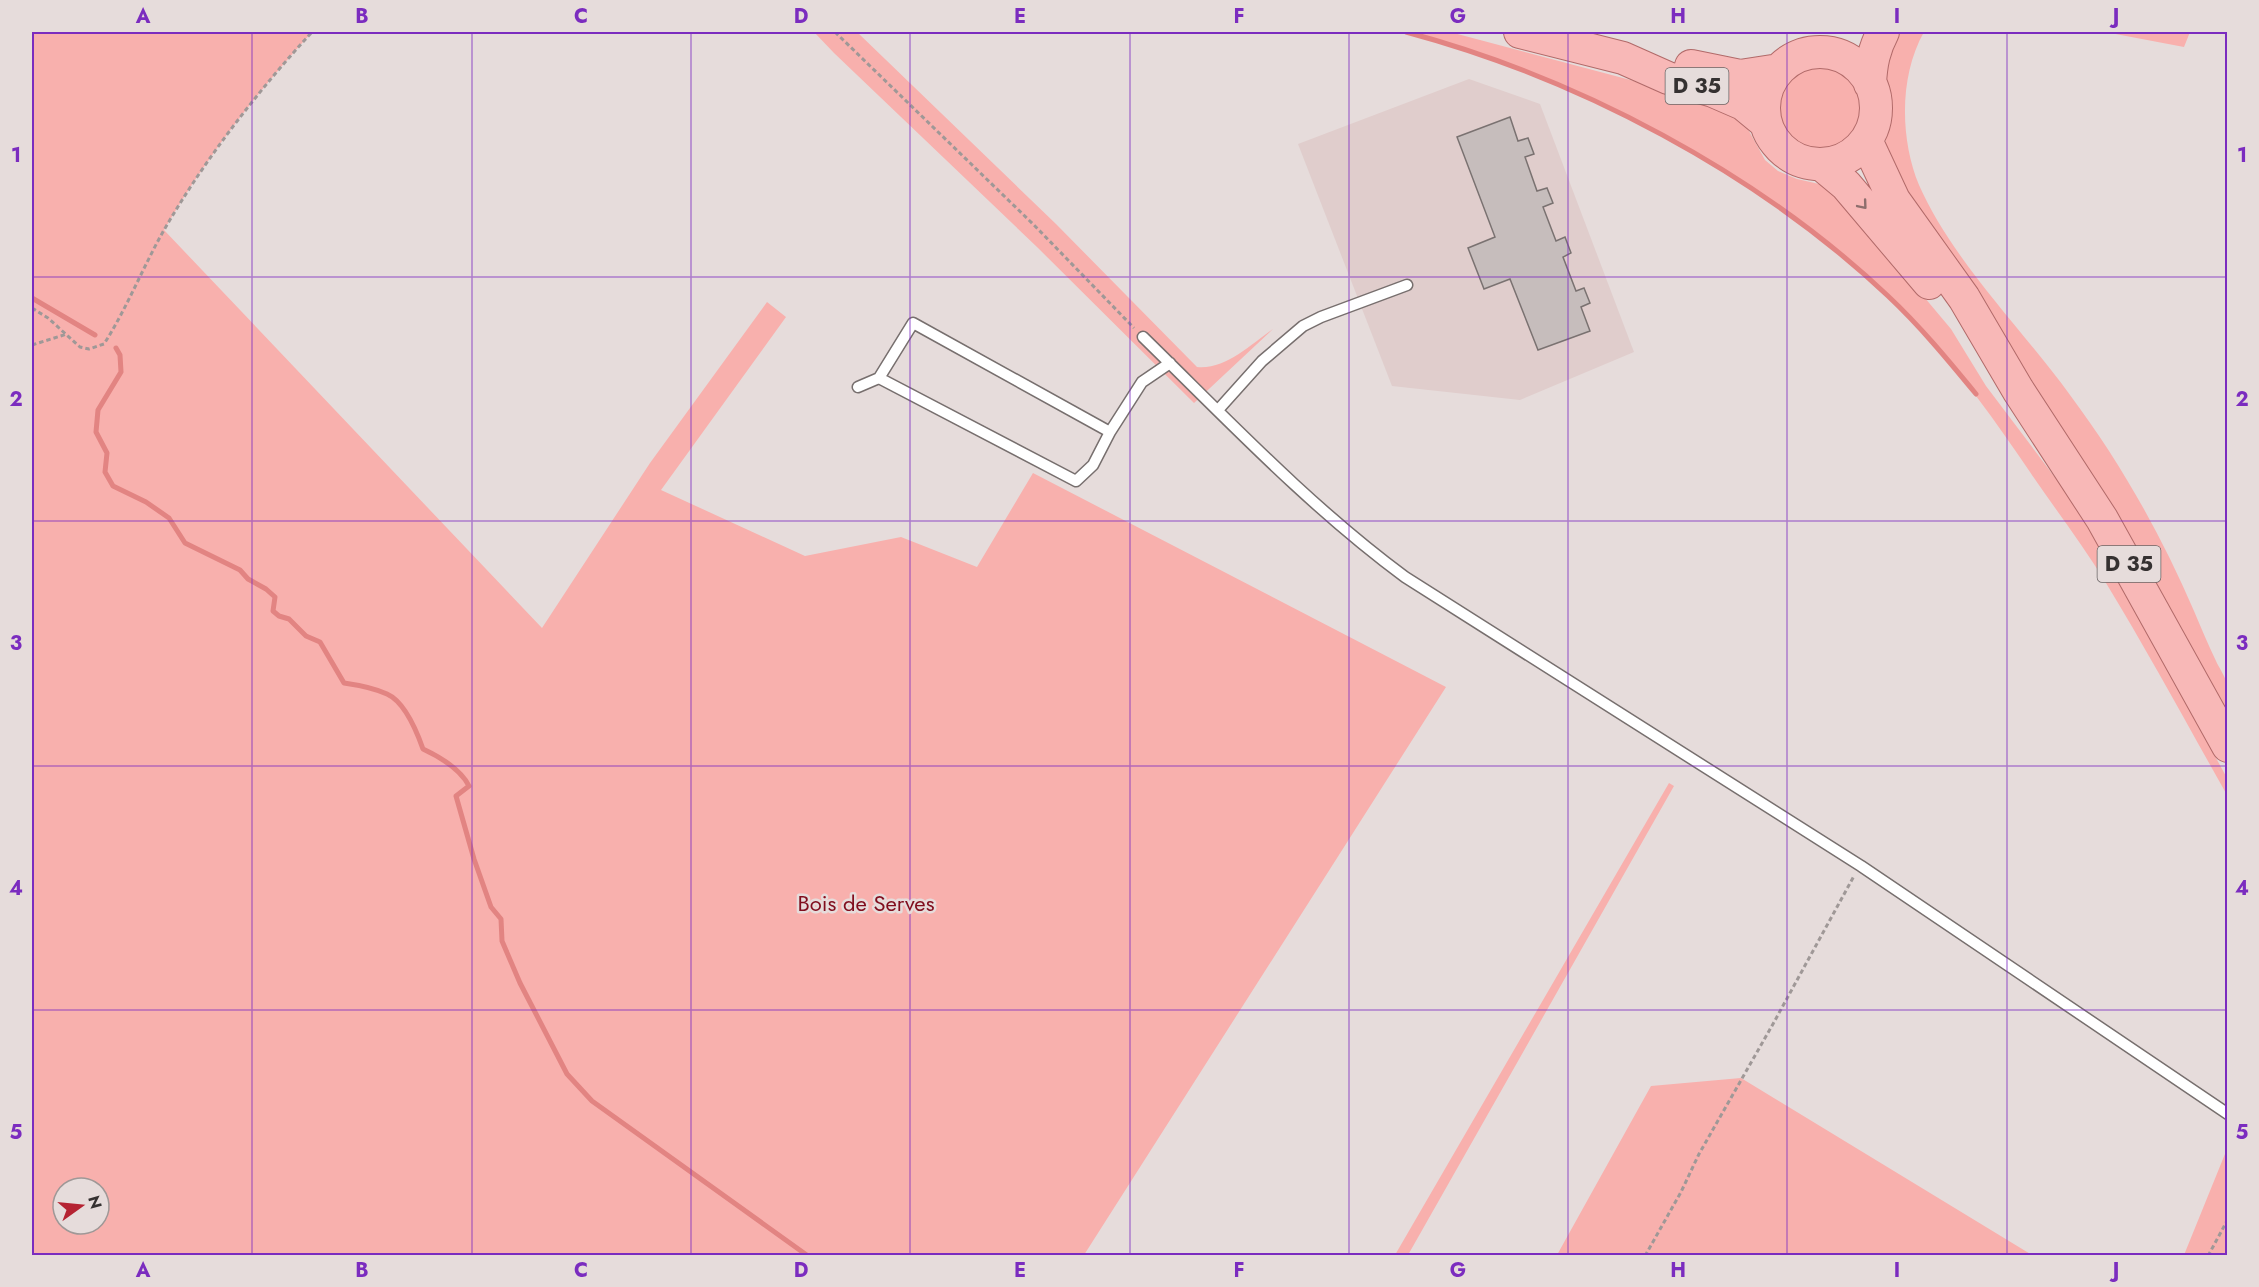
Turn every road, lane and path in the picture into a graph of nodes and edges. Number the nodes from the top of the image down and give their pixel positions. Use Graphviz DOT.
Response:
graph roads {
  1 [pos="312,32"];
  2 [pos="835,32"];
  3 [pos="1520,32"];
  4 [pos="1853,32"];
  5 [pos="1884,32"];
  6 [pos="1826,52"];
  7 [pos="1623,58"];
  8 [pos="1779,69"];
  9 [pos="1870,84"];
  10 [pos="1766,123"];
  11 [pos="1866,140"];
  12 [pos="1822,165"];
  13 [pos="1407,285"];
  14 [pos="32,308"];
  15 [pos="67,334"];
  16 [pos="1143,337"];
  17 [pos="32,345"];
  18 [pos="1170,363"];
  19 [pos="879,378"];
  20 [pos="858,387"];
  21 [pos="2018,390"];
  22 [pos="1218,410"];
  23 [pos="1110,432"];
  24 [pos="2228,746"];
  25 [pos="1861,866"];
  26 [pos="2228,1114"];
  27 [pos="2228,1219"];
  28 [pos="1645,1256"];
  29 [pos="2208,1256"];
  1 -- 15 [label="path"];
  2 -- 16 [label="path"];
  3 -- 7 [label="main road, D 35"];
  4 -- 6 [label="main road"];
  5 -- 9 [label="main road"];
  6 -- 8 [label="main road"];
  6 -- 9 [label="main road"];
  7 -- 8 [label="main road, D 35"];
  7 -- 10 [label="main road, D 35"];
  8 -- 10 [label="main road"];
  9 -- 11 [label="main road"];
  10 -- 12 [label="main road"];
  11 -- 12 [label="main road"];
  11 -- 21 [label="main road, D 35"];
  12 -- 21 [label="main road, D 35, one-way"];
  13 -- 22 [label="lane"];
  14 -- 15 [label="path"];
  15 -- 17 [label="path"];
  16 -- 18 [label="lane"];
  18 -- 22 [label="lane"];
  18 -- 23 [label="lane"];
  19 -- 20 [label="lane"];
  19 -- 23 [label="lane"];
  19 -- 23 [label="lane"];
  21 -- 24 [label="main road, D 35"];
  22 -- 25 [label="lane"];
  25 -- 26 [label="lane"];
  25 -- 28 [label="path"];
  27 -- 29 [label="path"];
}
